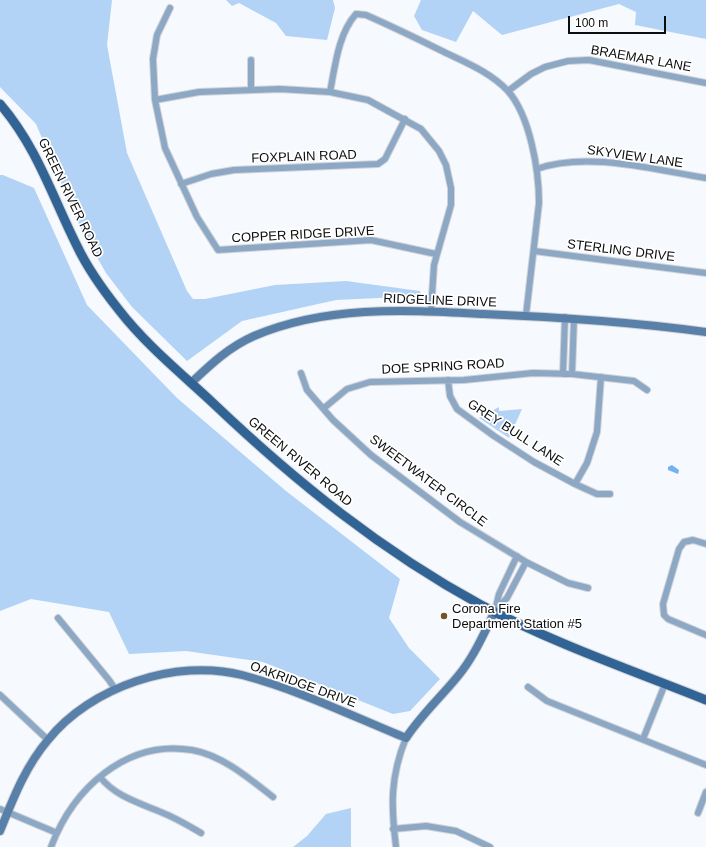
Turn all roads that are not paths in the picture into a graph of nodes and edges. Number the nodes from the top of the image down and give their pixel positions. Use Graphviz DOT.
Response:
graph roads {
  1 [pos="170,8"];
  2 [pos="251,60"];
  3 [pos="706,83"];
  4 [pos="251,90"];
  5 [pos="508,91"];
  6 [pos="330,92"];
  7 [pos="155,100"];
  8 [pos="0,104"];
  9 [pos="405,119"];
  10 [pos="537,169"];
  11 [pos="706,178"];
  12 [pos="181,184"];
  13 [pos="534,251"];
  14 [pos="436,254"];
  15 [pos="706,273"];
  16 [pos="431,311"];
  17 [pos="526,315"];
  18 [pos="565,317"];
  19 [pos="574,318"];
  20 [pos="706,332"];
  21 [pos="301,373"];
  22 [pos="563,374"];
  23 [pos="572,374"];
  24 [pos="601,377"];
  25 [pos="448,380"];
  26 [pos="191,383"];
  27 [pos="647,390"];
  28 [pos="324,408"];
  29 [pos="575,484"];
  30 [pos="610,494"];
  31 [pos="706,544"];
  32 [pos="517,556"];
  33 [pos="526,562"];
  34 [pos="588,588"];
  35 [pos="495,611"];
  36 [pos="58,618"];
  37 [pos="706,635"];
  38 [pos="665,684"];
  39 [pos="528,687"];
  40 [pos="115,689"];
  41 [pos="0,695"];
  42 [pos="706,700"];
  43 [pos="406,738"];
  44 [pos="643,739"];
  45 [pos="48,740"];
  46 [pos="706,765"];
  47 [pos="100,777"];
  48 [pos="706,792"];
  49 [pos="273,798"];
  50 [pos="4,810"];
  51 [pos="698,813"];
  52 [pos="394,829"];
  53 [pos="0,831"];
  54 [pos="57,833"];
  55 [pos="201,833"];
  56 [pos="51,847"];
  57 [pos="396,847"];
  58 [pos="490,847"];
  1 -- 7 [label="street"];
  2 -- 4 [label="street"];
  3 -- 5 [label="street, BRAEMAR LANE"];
  4 -- 6 [label="street"];
  4 -- 7 [label="street"];
  5 -- 6 [label="street"];
  5 -- 10 [label="street"];
  6 -- 9 [label="street"];
  7 -- 12 [label="street"];
  8 -- 26 [label="main road, GREEN RIVER ROAD"];
  9 -- 12 [label="street, FOXPLAIN ROAD"];
  9 -- 14 [label="street"];
  10 -- 11 [label="street, SKYVIEW LANE"];
  10 -- 13 [label="street"];
  12 -- 14 [label="street, COPPER RIDGE DRIVE"];
  13 -- 15 [label="street, STERLING DRIVE"];
  13 -- 17 [label="street"];
  14 -- 16 [label="street"];
  16 -- 17 [label="street, RIDGELINE DRIVE"];
  16 -- 26 [label="street, RIDGELINE DRIVE"];
  17 -- 18 [label="street, RIDGELINE DRIVE"];
  18 -- 19 [label="street, RIDGELINE DRIVE"];
  18 -- 22 [label="street"];
  19 -- 20 [label="street, RIDGELINE DRIVE"];
  19 -- 23 [label="street"];
  21 -- 28 [label="street, SWEETWATER CIRCLE"];
  22 -- 23 [label="street, DOE SPRING ROAD"];
  22 -- 25 [label="street, DOE SPRING ROAD"];
  23 -- 24 [label="street, DOE SPRING ROAD"];
  24 -- 27 [label="street, DOE SPRING ROAD"];
  24 -- 29 [label="street"];
  25 -- 28 [label="street, DOE SPRING ROAD"];
  25 -- 29 [label="street, GREY BULL LANE"];
  26 -- 35 [label="main road, GREEN RIVER ROAD"];
  28 -- 32 [label="street, SWEETWATER CIRCLE"];
  29 -- 30 [label="street, GREY BULL LANE"];
  31 -- 37 [label="street"];
  32 -- 33 [label="street, SWEETWATER CIRCLE"];
  32 -- 35 [label="street"];
  33 -- 34 [label="street, SWEETWATER CIRCLE"];
  33 -- 35 [label="street"];
  35 -- 38 [label="main road, GREEN RIVER ROAD"];
  35 -- 43 [label="street"];
  36 -- 40 [label="street"];
  38 -- 42 [label="main road, GREEN RIVER ROAD"];
  38 -- 44 [label="street"];
  39 -- 44 [label="street"];
  40 -- 43 [label="street, OAKRIDGE DRIVE"];
  40 -- 45 [label="street, OAKRIDGE DRIVE"];
  41 -- 45 [label="street"];
  43 -- 52 [label="street"];
  44 -- 46 [label="street"];
  45 -- 50 [label="street, OAKRIDGE DRIVE"];
  47 -- 49 [label="street"];
  47 -- 54 [label="street"];
  47 -- 55 [label="street"];
  48 -- 51 [label="street"];
  50 -- 53 [label="street, OAKRIDGE DRIVE"];
  50 -- 54 [label="street"];
  52 -- 57 [label="street"];
  52 -- 58 [label="street"];
  54 -- 56 [label="street"];
}
